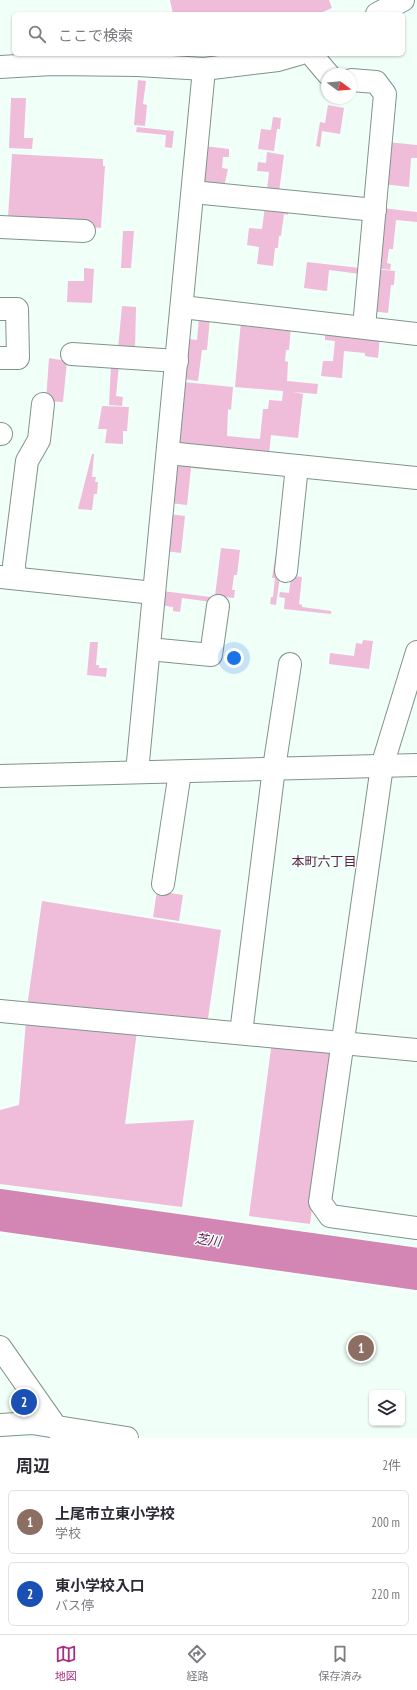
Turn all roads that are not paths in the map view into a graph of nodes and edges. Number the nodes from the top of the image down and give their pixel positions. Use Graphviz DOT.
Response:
graph roads {
  1 [pos="403,0"];
  2 [pos="381,12"];
  3 [pos="292,56"];
  4 [pos="313,56"];
  5 [pos="0,66"];
  6 [pos="323,68"];
  7 [pos="204,69"];
  8 [pos="357,80"];
  9 [pos="193,192"];
  10 [pos="375,210"];
  11 [pos="0,227"];
  12 [pos="84,230"];
  13 [pos="182,306"];
  14 [pos="0,309"];
  15 [pos="364,327"];
  16 [pos="417,334"];
  17 [pos="72,354"];
  18 [pos="0,358"];
  19 [pos="177,361"];
  20 [pos="43,404"];
  21 [pos="168,454"];
  22 [pos="297,466"];
  23 [pos="417,478"];
  24 [pos="286,571"];
  25 [pos="4,582"];
  26 [pos="154,593"];
  27 [pos="218,606"];
  28 [pos="149,649"];
  29 [pos="417,652"];
  30 [pos="290,664"];
  31 [pos="417,765"];
  32 [pos="382,766"];
  33 [pos="274,768"];
  34 [pos="137,772"];
  35 [pos="180,772"];
  36 [pos="0,776"];
  37 [pos="163,884"];
  38 [pos="0,1011"];
  39 [pos="240,1033"];
  40 [pos="342,1043"];
  41 [pos="417,1050"];
  42 [pos="417,1228"];
  43 [pos="0,1346"];
  44 [pos="0,1425"];
  45 [pos="60,1432"];
  46 [pos="127,1438"];
  1 -- 2 [label="street"];
  3 -- 7 [label="street"];
  4 -- 6 [label="street"];
  5 -- 7 [label="street"];
  7 -- 9 [label="street"];
  8 -- 10 [label="street"];
  9 -- 10 [label="street"];
  9 -- 13 [label="street"];
  10 -- 15 [label="street"];
  11 -- 12 [label="street"];
  13 -- 15 [label="street"];
  13 -- 19 [label="street"];
  14 -- 18 [label="street"];
  15 -- 16 [label="street"];
  17 -- 19 [label="street"];
  19 -- 21 [label="street"];
  20 -- 25 [label="street"];
  21 -- 22 [label="street"];
  21 -- 26 [label="street"];
  22 -- 23 [label="street"];
  22 -- 24 [label="street"];
  25 -- 26 [label="street"];
  26 -- 28 [label="street"];
  27 -- 28 [label="street"];
  28 -- 34 [label="street"];
  29 -- 32 [label="street"];
  30 -- 33 [label="street"];
  31 -- 32 [label="street"];
  32 -- 33 [label="street"];
  32 -- 40 [label="street"];
  33 -- 35 [label="street"];
  33 -- 39 [label="street"];
  34 -- 35 [label="street"];
  34 -- 36 [label="street"];
  35 -- 37 [label="street"];
  38 -- 39 [label="street"];
  39 -- 40 [label="street"];
  40 -- 41 [label="street"];
  40 -- 42 [label="street"];
  43 -- 45 [label="street"];
  44 -- 45 [label="street"];
  45 -- 46 [label="street"];
}
